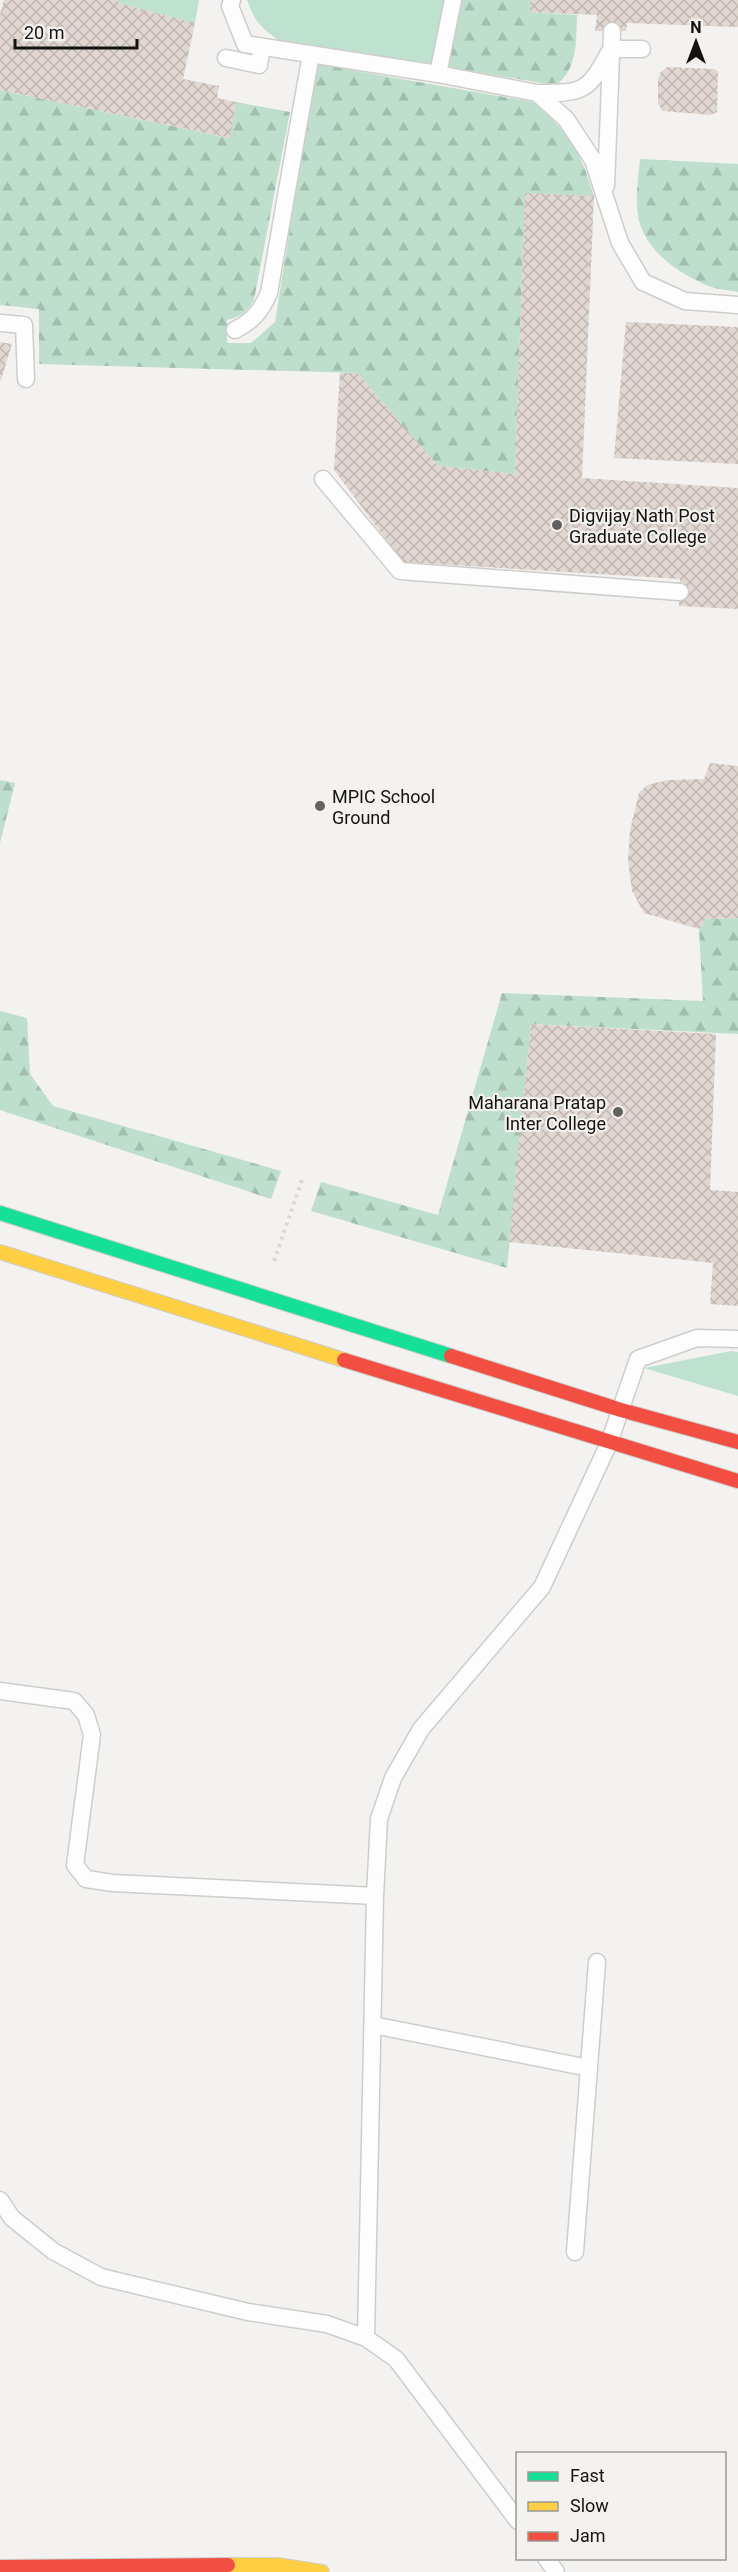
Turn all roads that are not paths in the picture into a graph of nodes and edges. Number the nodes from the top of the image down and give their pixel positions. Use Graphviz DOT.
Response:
graph roads {
  1 [pos="232,0"];
  2 [pos="453,0"];
  3 [pos="612,31"];
  4 [pos="262,47"];
  5 [pos="611,49"];
  6 [pos="642,49"];
  7 [pos="311,54"];
  8 [pos="226,58"];
  9 [pos="438,74"];
  10 [pos="537,93"];
  11 [pos="605,196"];
  12 [pos="738,305"];
  13 [pos="0,322"];
  14 [pos="235,330"];
  15 [pos="26,379"];
  16 [pos="323,479"];
  17 [pos="680,592"];
  18 [pos="0,1213"];
  19 [pos="0,1252"];
  20 [pos="738,1339"];
  21 [pos="621,1410"];
  22 [pos="738,1442"];
  23 [pos="609,1443"];
  24 [pos="738,1481"];
  25 [pos="0,1691"];
  26 [pos="375,1896"];
  27 [pos="597,1962"];
  28 [pos="373,2025"];
  29 [pos="589,2068"];
  30 [pos="0,2200"];
  31 [pos="575,2252"];
  32 [pos="366,2338"];
  33 [pos="516,2518"];
  34 [pos="547,2560"];
  35 [pos="0,2567"];
  36 [pos="322,2572"];
  37 [pos="556,2572"];
  1 -- 4 [label="lane"];
  2 -- 9 [label="lane"];
  3 -- 5 [label="lane"];
  4 -- 7 [label="lane"];
  4 -- 8 [label="lane"];
  5 -- 6 [label="lane"];
  5 -- 10 [label="lane"];
  5 -- 11 [label="lane"];
  7 -- 9 [label="lane"];
  7 -- 14 [label="lane"];
  9 -- 10 [label="lane"];
  10 -- 11 [label="lane"];
  11 -- 12 [label="lane"];
  13 -- 15 [label="lane"];
  16 -- 17 [label="lane"];
  18 -- 21 [label="main road"];
  19 -- 23 [label="main road"];
  20 -- 21 [label="lane"];
  21 -- 22 [label="main road"];
  21 -- 23 [label="lane"];
  23 -- 24 [label="main road"];
  23 -- 26 [label="lane"];
  25 -- 26 [label="lane"];
  26 -- 28 [label="lane"];
  27 -- 29 [label="lane"];
  28 -- 29 [label="lane"];
  28 -- 32 [label="lane"];
  29 -- 31 [label="lane"];
  30 -- 32 [label="lane"];
  32 -- 33 [label="lane"];
  34 -- 37 [label="lane"];
  35 -- 36 [label="main road"];
}
